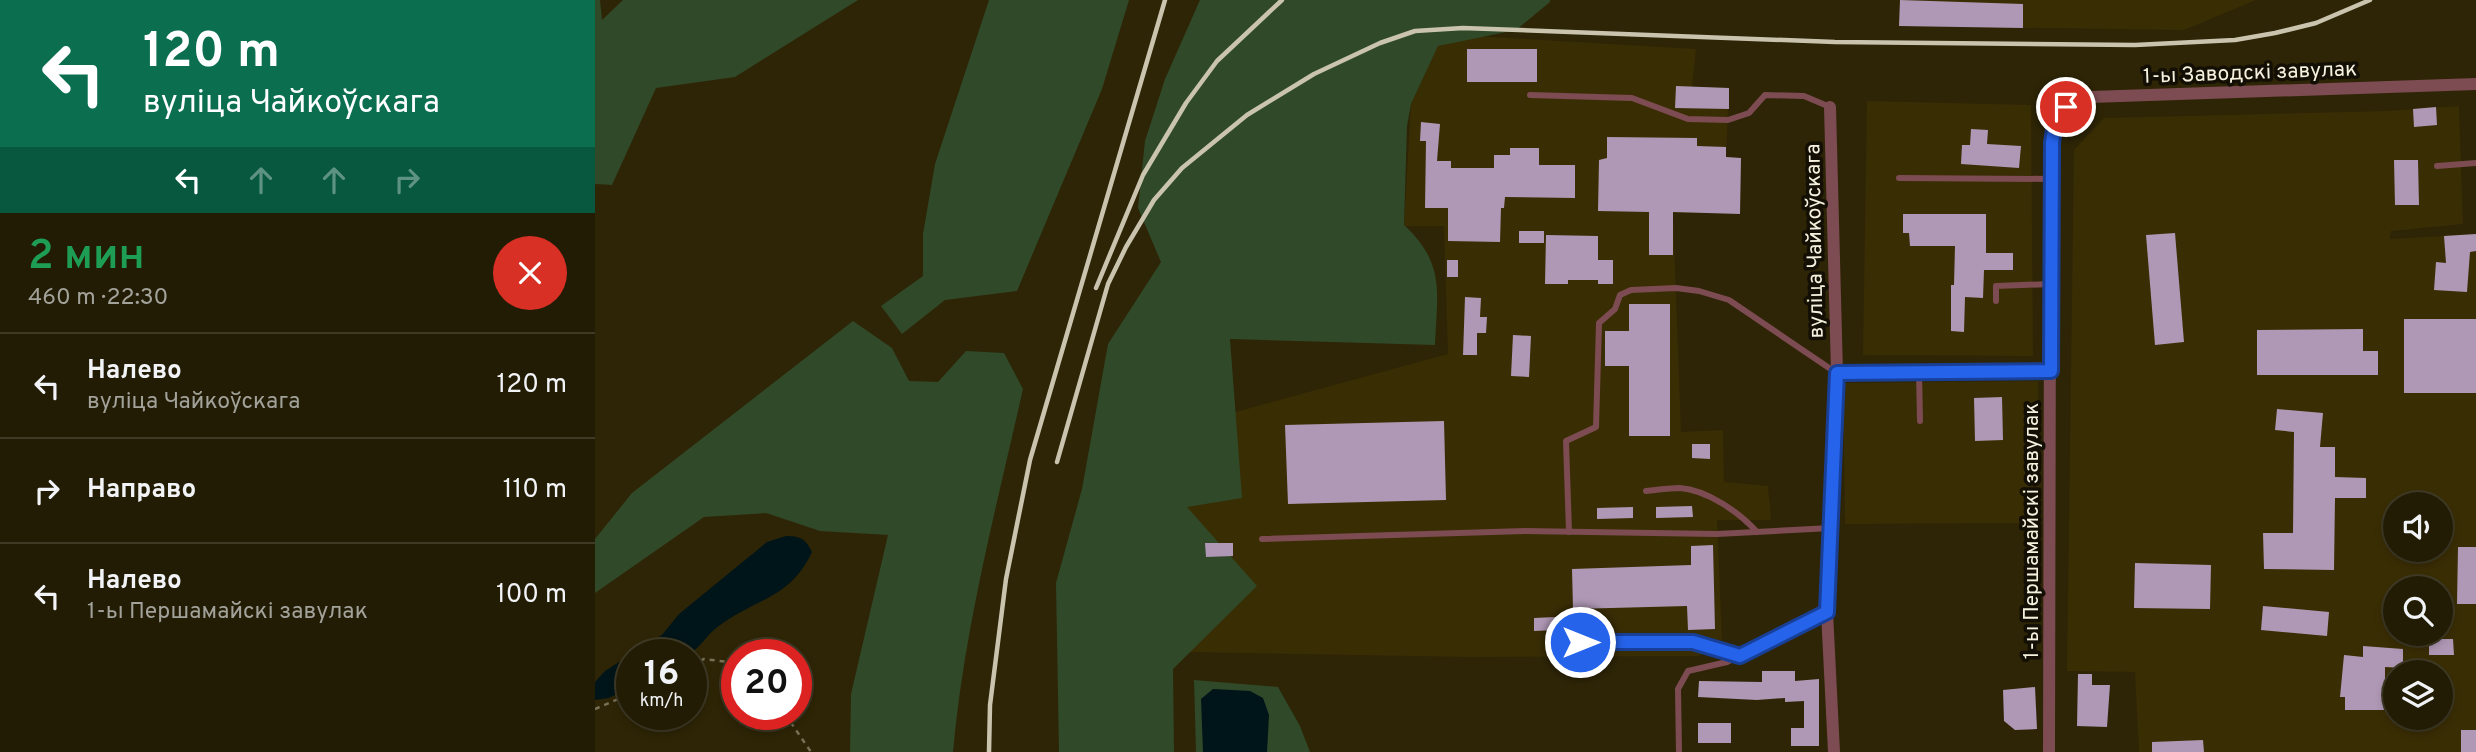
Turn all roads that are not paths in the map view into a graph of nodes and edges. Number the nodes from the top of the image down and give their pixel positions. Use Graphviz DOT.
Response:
graph roads {
  1 [pos="2476,84"];
  2 [pos="1530,95"];
  3 [pos="1830,107"];
  4 [pos="2052,143"];
  5 [pos="2476,163"];
  6 [pos="2437,166"];
  7 [pos="1899,178"];
  8 [pos="2052,179"];
  9 [pos="2050,284"];
  10 [pos="1996,301"];
  11 [pos="2051,371"];
  12 [pos="1919,372"];
  13 [pos="1837,373"];
  14 [pos="1920,421"];
  15 [pos="1646,491"];
  16 [pos="1831,528"];
  17 [pos="1569,532"];
  18 [pos="1757,532"];
  19 [pos="1262,539"];
  20 [pos="1827,612"];
  21 [pos="1580,642"];
  22 [pos="1740,656"];
  23 [pos="1679,752"];
  24 [pos="1834,752"];
  25 [pos="2049,752"];
  1 -- 4 [label="street, 1-ы Заводскі завулак"];
  2 -- 3 [label="lane"];
  3 -- 13 [label="street, вуліца Чайкоўскага"];
  4 -- 8 [label="street, 1-ы Першамайскі завулак"];
  5 -- 6 [label="lane"];
  7 -- 8 [label="lane"];
  8 -- 9 [label="street, 1-ы Першамайскі завулак"];
  9 -- 10 [label="lane"];
  9 -- 11 [label="street, 1-ы Першамайскі завулак"];
  11 -- 12 [label="street"];
  11 -- 25 [label="street, 1-ы Першамайскі завулак"];
  12 -- 13 [label="street"];
  12 -- 14 [label="lane"];
  13 -- 16 [label="street, вуліца Чайкоўскага"];
  13 -- 17 [label="lane"];
  15 -- 18 [label="lane"];
  16 -- 18 [label="lane"];
  16 -- 20 [label="street, вуліца Чайкоўскага"];
  17 -- 18 [label="lane"];
  17 -- 19 [label="lane"];
  20 -- 22 [label="lane"];
  20 -- 24 [label="street, вуліца Чайкоўскага"];
  21 -- 22 [label="lane"];
  22 -- 23 [label="lane"];
}
